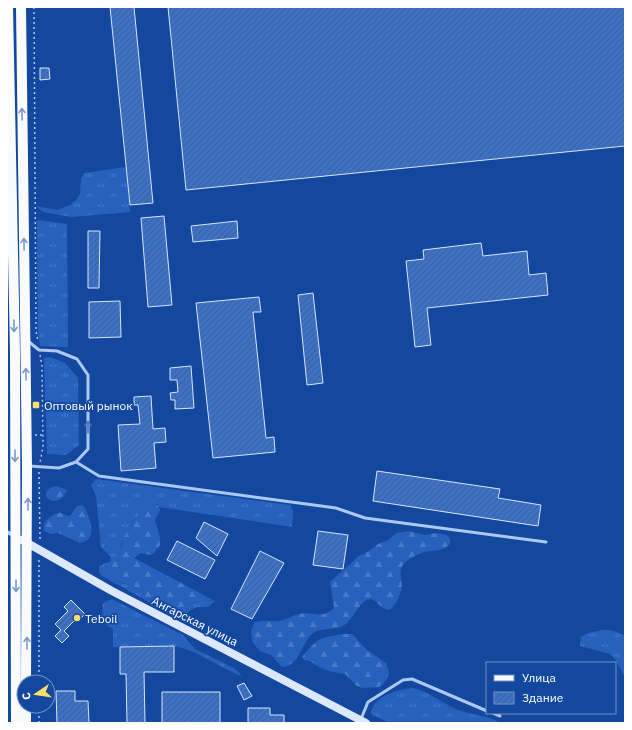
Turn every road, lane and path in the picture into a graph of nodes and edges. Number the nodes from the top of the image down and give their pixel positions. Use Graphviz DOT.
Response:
graph roads {
  1 [pos="8,7"];
  2 [pos="21,7"];
  3 [pos="34,7"];
  4 [pos="8,65"];
  5 [pos="9,137"];
  6 [pos="25,339"];
  7 [pos="39,350"];
  8 [pos="76,462"];
  9 [pos="27,466"];
  10 [pos="39,467"];
  11 [pos="11,534"];
  12 [pos="546,542"];
  13 [pos="28,543"];
  14 [pos="40,550"];
  15 [pos="26,674"];
  16 [pos="38,674"];
  17 [pos="486,710"];
  18 [pos="495,714"];
  19 [pos="500,716"];
  20 [pos="363,721"];
  21 [pos="16,723"];
  1 -- 4 [label="main road"];
  6 -- 2 [label="main road, one-way"];
  3 -- 7 [label="path"];
  4 -- 5 [label="main road"];
  5 -- 11 [label="main road, one-way"];
  6 -- 7 [label="lane"];
  9 -- 6 [label="main road, one-way"];
  8 -- 7 [label="lane, one-way"];
  7 -- 10 [label="path"];
  8 -- 10 [label="lane"];
  8 -- 12 [label="lane"];
  9 -- 10 [label="lane"];
  13 -- 9 [label="main road, one-way"];
  10 -- 14 [label="path"];
  11 -- 13 [label="main road, Ангарская улица"];
  11 -- 21 [label="main road, one-way"];
  13 -- 14 [label="main road, Ангарская улица"];
  15 -- 13 [label="main road, one-way"];
  14 -- 16 [label="path"];
  14 -- 20 [label="main road, Ангарская улица"];
  17 -- 20 [label="lane"];
  18 -- 19 [label="lane"];
}
